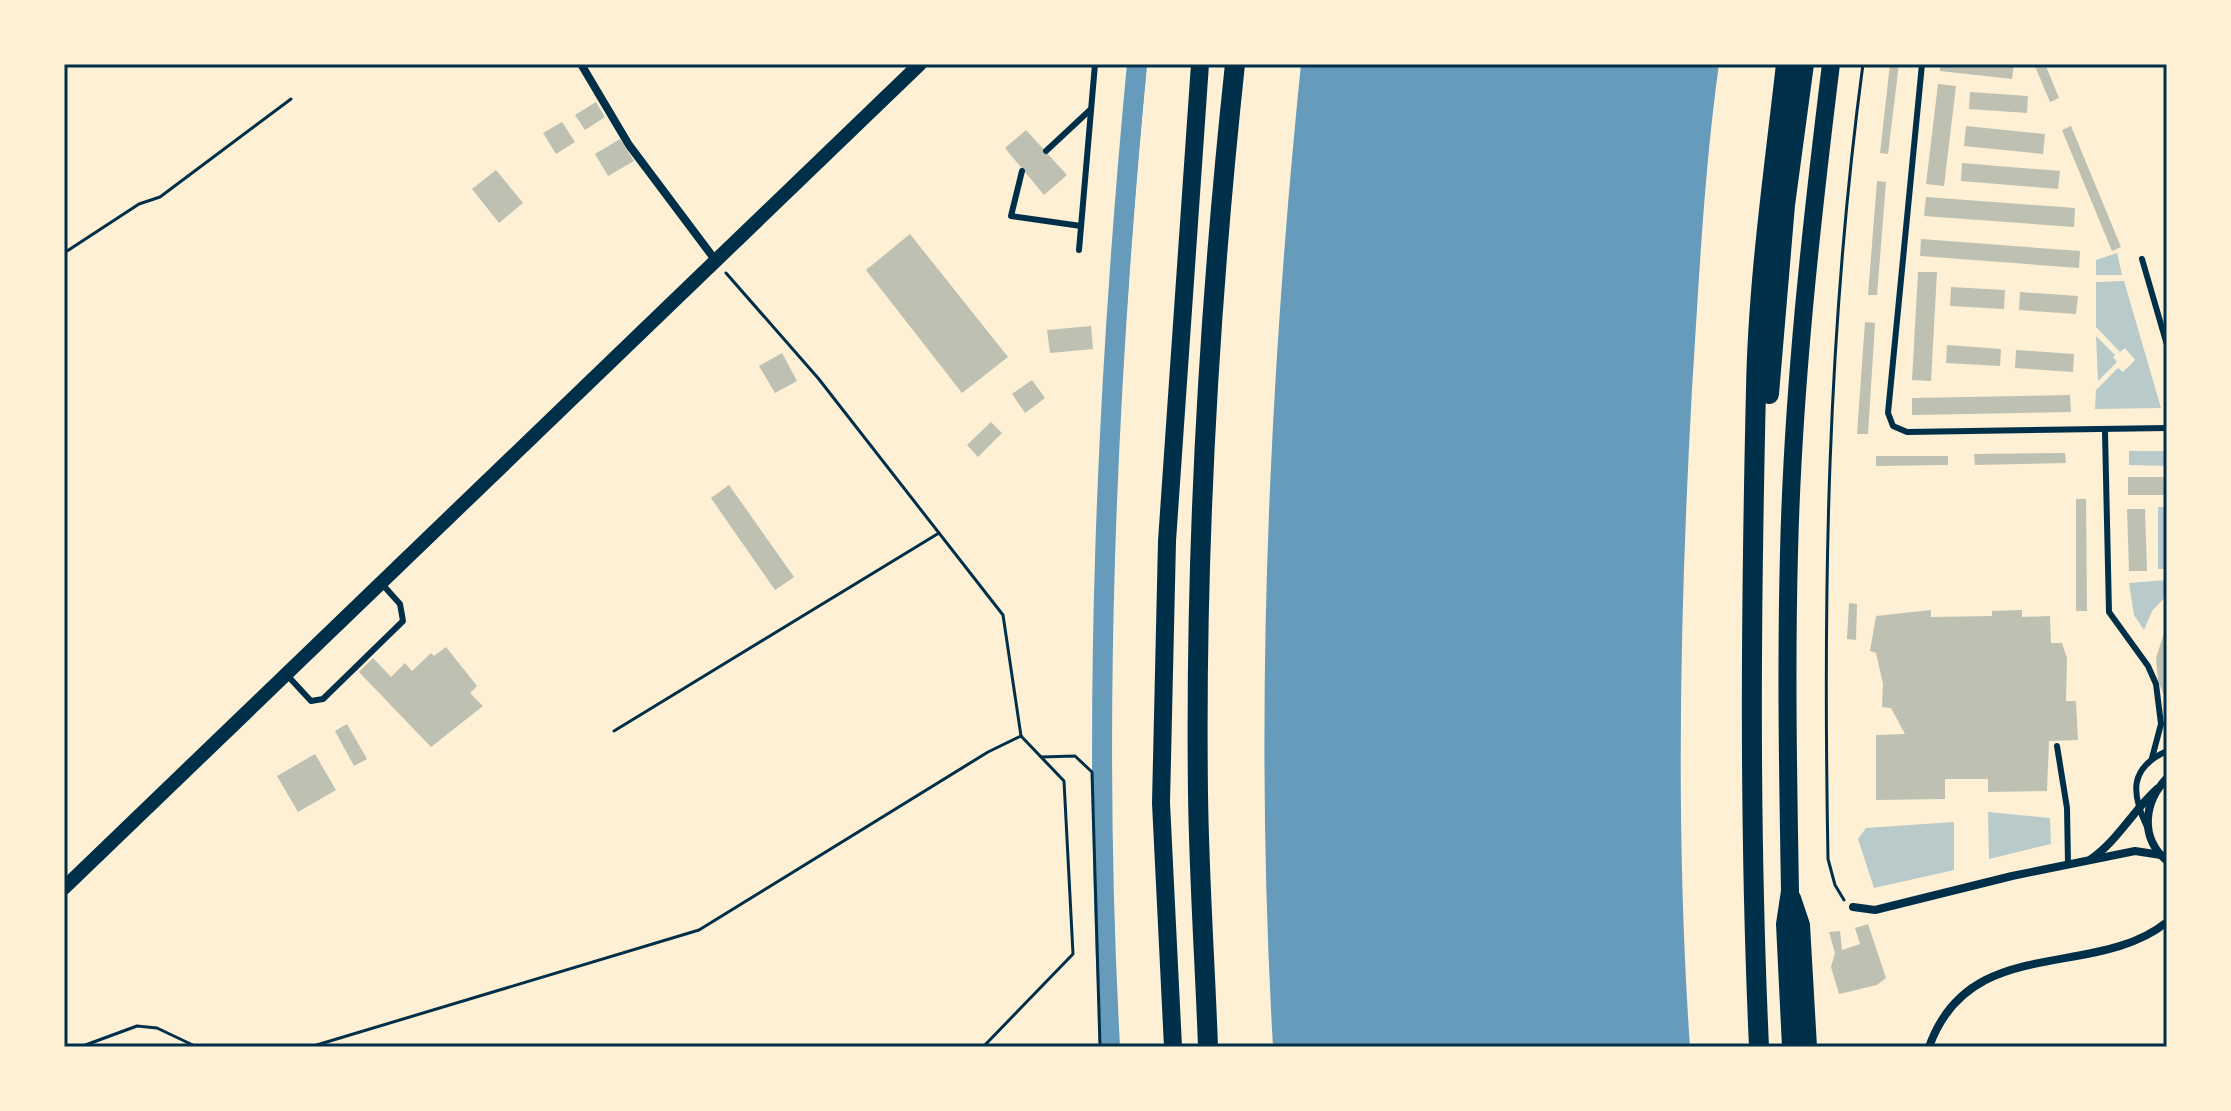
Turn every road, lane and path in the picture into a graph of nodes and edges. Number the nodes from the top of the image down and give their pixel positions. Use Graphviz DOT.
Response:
graph roads {
  1 [pos="581,64"];
  2 [pos="920,64"];
  3 [pos="1095,64"];
  4 [pos="1200,64"];
  5 [pos="1235,64"];
  6 [pos="1786,64"];
  7 [pos="1804,64"];
  8 [pos="1831,64"];
  9 [pos="1863,64"];
  10 [pos="1922,64"];
  11 [pos="291,99"];
  12 [pos="1090,110"];
  13 [pos="1046,151"];
  14 [pos="1022,171"];
  15 [pos="1081,226"];
  16 [pos="1079,250"];
  17 [pos="64,253"];
  18 [pos="2142,259"];
  19 [pos="716,261"];
  20 [pos="2167,345"];
  21 [pos="1758,428"];
  22 [pos="2167,428"];
  23 [pos="2105,432"];
  24 [pos="939,533"];
  25 [pos="382,584"];
  26 [pos="287,675"];
  27 [pos="614,731"];
  28 [pos="1021,736"];
  29 [pos="2057,746"];
  30 [pos="2167,751"];
  31 [pos="1041,757"];
  32 [pos="2152,758"];
  33 [pos="2167,778"];
  34 [pos="2157,789"];
  35 [pos="2138,807"];
  36 [pos="2148,828"];
  37 [pos="2164,858"];
  38 [pos="2087,861"];
  39 [pos="2068,864"];
  40 [pos="64,888"];
  41 [pos="1790,891"];
  42 [pos="1853,907"];
  43 [pos="2166,920"];
  44 [pos="80,1047"];
  45 [pos="197,1047"];
  46 [pos="310,1047"];
  47 [pos="983,1047"];
  48 [pos="1100,1047"];
  49 [pos="1173,1047"];
  50 [pos="1208,1047"];
  51 [pos="1759,1047"];
  52 [pos="1791,1047"];
  53 [pos="1808,1047"];
  54 [pos="1929,1047"];
  1 -- 19 [label="street"];
  2 -- 19 [label="street"];
  3 -- 12 [label="lane"];
  4 -- 49 [label="highway"];
  5 -- 50 [label="highway"];
  6 -- 21 [label="highway"];
  7 -- 21 [label="highway"];
  8 -- 41 [label="highway"];
  9 -- 42 [label="path"];
  10 -- 23 [label="lane"];
  11 -- 17 [label="path"];
  12 -- 13 [label="lane"];
  12 -- 15 [label="lane"];
  14 -- 15 [label="lane"];
  15 -- 16 [label="lane"];
  18 -- 20 [label="lane"];
  19 -- 24 [label="path"];
  19 -- 25 [label="street"];
  21 -- 51 [label="highway"];
  22 -- 23 [label="lane"];
  23 -- 32 [label="lane"];
  24 -- 27 [label="path"];
  24 -- 28 [label="path"];
  25 -- 26 [label="street"];
  25 -- 26 [label="lane"];
  26 -- 40 [label="street"];
  28 -- 31 [label="path"];
  28 -- 46 [label="path"];
  29 -- 39 [label="lane"];
  30 -- 32 [label="lane"];
  31 -- 47 [label="path"];
  31 -- 48 [label="path"];
  32 -- 35 [label="lane"];
  33 -- 34 [label="street"];
  34 -- 35 [label="street"];
  34 -- 36 [label="street"];
  35 -- 36 [label="lane"];
  35 -- 38 [label="street"];
  36 -- 37 [label="street"];
  37 -- 38 [label="street"];
  38 -- 39 [label="street"];
  39 -- 42 [label="street"];
  41 -- 52 [label="highway"];
  41 -- 53 [label="highway"];
  43 -- 54 [label="street"];
  44 -- 45 [label="path"];
}
